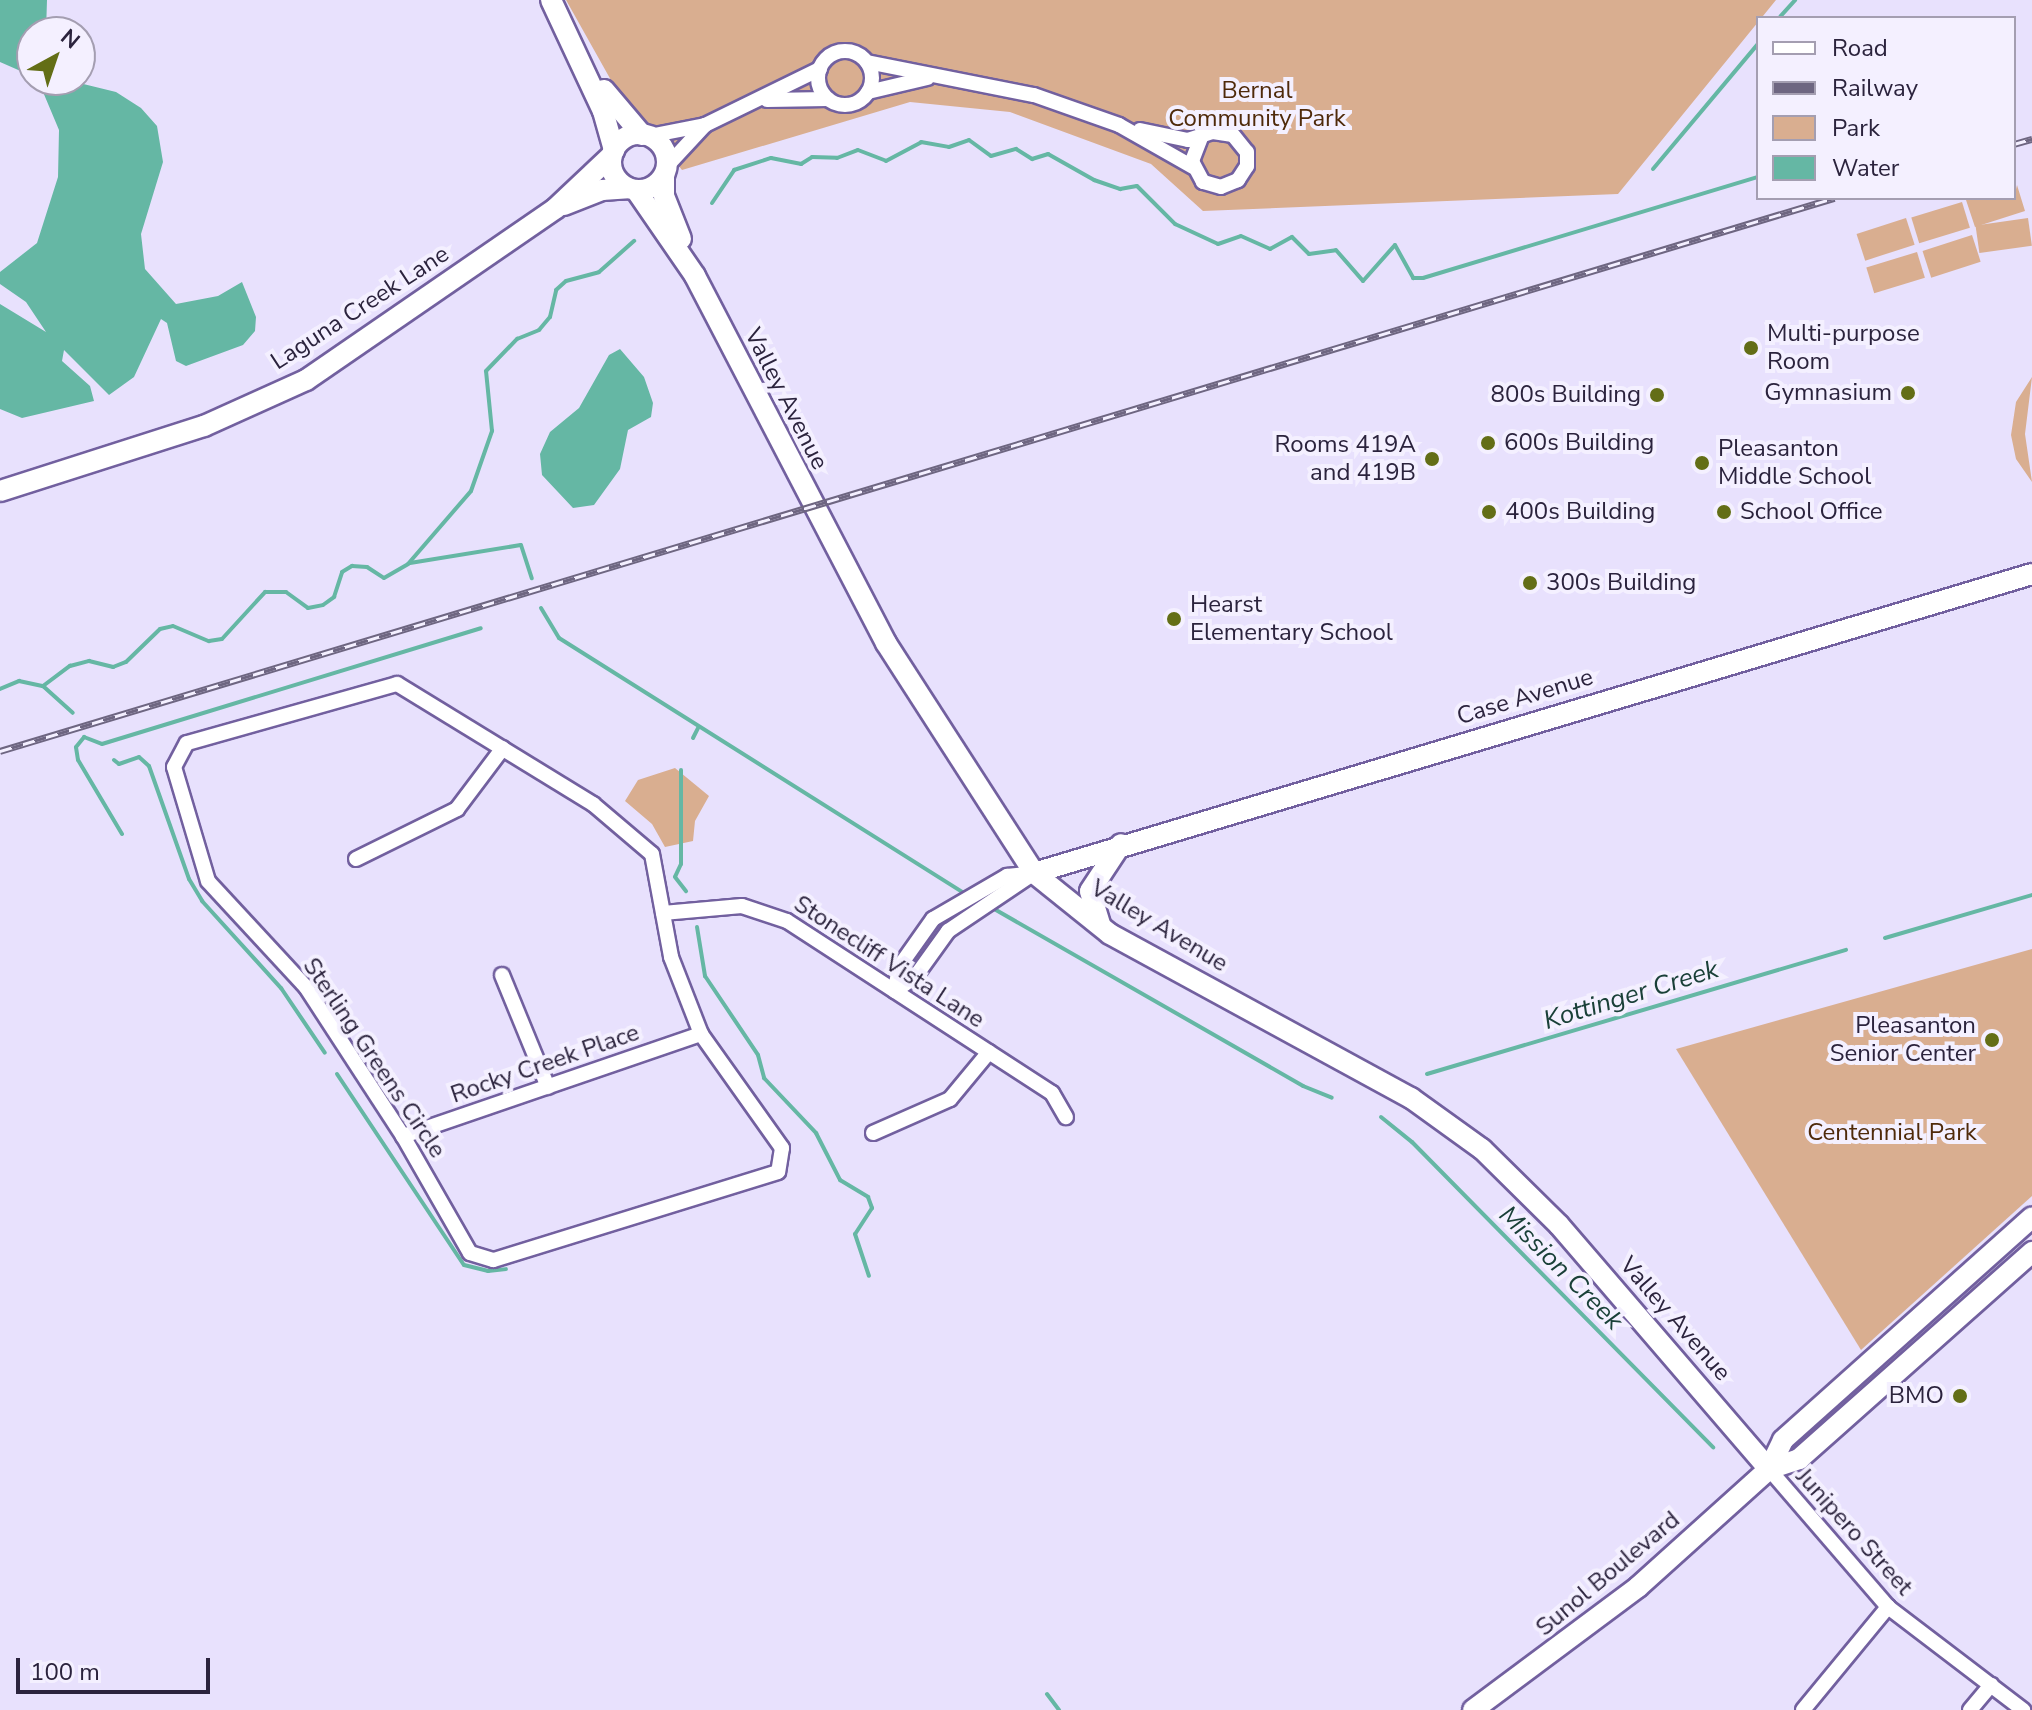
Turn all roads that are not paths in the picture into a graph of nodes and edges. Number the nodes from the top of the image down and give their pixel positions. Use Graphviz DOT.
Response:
graph roads {
  1 [pos="551,0"];
  2 [pos="579,54"];
  3 [pos="867,62"];
  4 [pos="820,69"];
  5 [pos="947,76"];
  6 [pos="868,92"];
  7 [pos="828,99"];
  8 [pos="759,101"];
  9 [pos="705,125"];
  10 [pos="1119,125"];
  11 [pos="645,136"];
  12 [pos="1201,138"];
  13 [pos="613,152"];
  14 [pos="1193,167"];
  15 [pos="665,171"];
  16 [pos="632,189"];
  17 [pos="556,208"];
  18 [pos="695,276"];
  19 [pos="0,491"];
  20 [pos="2032,574"];
  21 [pos="503,748"];
  22 [pos="1121,844"];
  23 [pos="356,859"];
  24 [pos="1034,873"];
  25 [pos="663,913"];
  26 [pos="1102,928"];
  27 [pos="502,975"];
  28 [pos="895,991"];
  29 [pos="701,1034"];
  30 [pos="989,1052"];
  31 [pos="548,1087"];
  32 [pos="1066,1117"];
  33 [pos="873,1133"];
  34 [pos="403,1136"];
  35 [pos="2032,1217"];
  36 [pos="2032,1252"];
  37 [pos="1769,1469"];
  38 [pos="1888,1607"];
  39 [pos="1991,1685"];
  40 [pos="1473,1710"];
  41 [pos="1803,1710"];
  42 [pos="1970,1710"];
  43 [pos="2023,1710"];
  1 -- 2 [label="street"];
  2 -- 11 [label="street"];
  2 -- 13 [label="street"];
  3 -- 4 [label="street"];
  3 -- 5 [label="street"];
  3 -- 6 [label="street"];
  4 -- 7 [label="street"];
  4 -- 8 [label="street"];
  5 -- 6 [label="street"];
  5 -- 10 [label="street"];
  6 -- 7 [label="street"];
  7 -- 8 [label="street"];
  8 -- 9 [label="street"];
  9 -- 11 [label="street"];
  9 -- 15 [label="street"];
  10 -- 12 [label="street"];
  10 -- 14 [label="street"];
  11 -- 13 [label="street"];
  11 -- 15 [label="street"];
  12 -- 14 [label="street"];
  12 -- 14 [label="street"];
  13 -- 16 [label="street"];
  13 -- 17 [label="street, Laguna Creek Lane"];
  15 -- 16 [label="street"];
  15 -- 18 [label="street, Valley Avenue"];
  16 -- 17 [label="street, Laguna Creek Lane"];
  16 -- 18 [label="street, Valley Avenue"];
  17 -- 19 [label="street, Laguna Creek Lane"];
  18 -- 24 [label="street, Valley Avenue"];
  20 -- 22 [label="street, Case Avenue"];
  21 -- 23 [label="street"];
  21 -- 25 [label="street, Sterling Greens Circle"];
  21 -- 34 [label="street, Sterling Greens Circle"];
  22 -- 24 [label="street, Case Avenue"];
  22 -- 26 [label="street"];
  24 -- 26 [label="street, Valley Avenue"];
  24 -- 28 [label="street, Case Avenue"];
  24 -- 28 [label="street, Case Avenue"];
  25 -- 28 [label="street, Stonecliff Vista Lane"];
  25 -- 29 [label="street, Sterling Greens Circle"];
  26 -- 37 [label="street, Valley Avenue"];
  27 -- 31 [label="street"];
  28 -- 30 [label="street, Stonecliff Vista Lane"];
  29 -- 31 [label="street, Rocky Creek Place"];
  29 -- 34 [label="street, Sterling Greens Circle"];
  30 -- 32 [label="street, Stonecliff Vista Lane"];
  30 -- 33 [label="street"];
  31 -- 34 [label="street, Rocky Creek Place"];
  35 -- 37 [label="street, Sunol Boulevard"];
  36 -- 37 [label="street, Sunol Boulevard"];
  37 -- 38 [label="street, Junipero Street"];
  37 -- 40 [label="street, Sunol Boulevard"];
  38 -- 39 [label="street, Junipero Street"];
  38 -- 41 [label="street"];
  39 -- 42 [label="street"];
  39 -- 43 [label="street, Junipero Street"];
}
